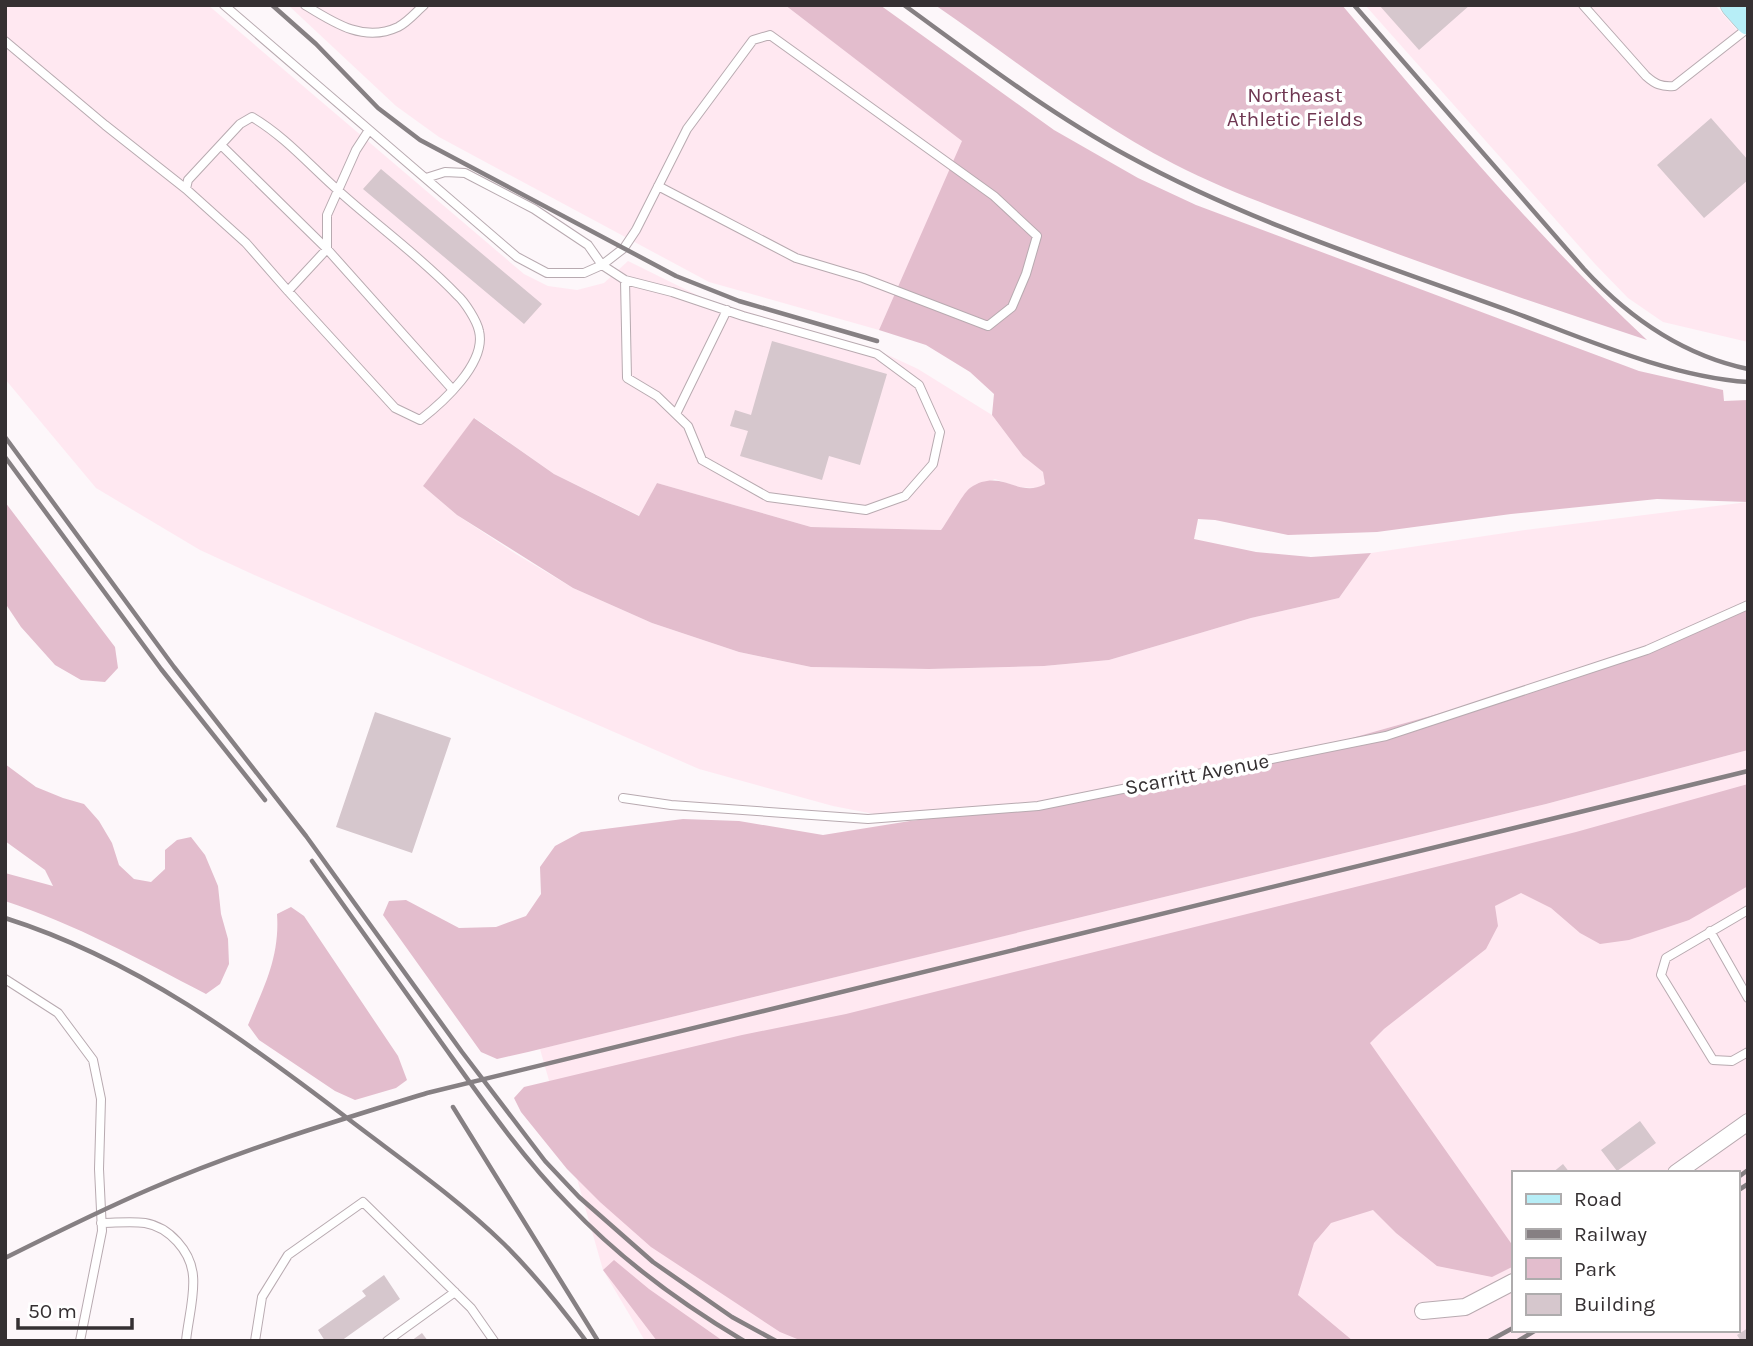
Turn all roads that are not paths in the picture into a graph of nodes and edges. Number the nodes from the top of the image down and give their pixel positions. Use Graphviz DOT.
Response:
graph roads {
  1 [pos="224,5"];
  2 [pos="305,5"];
  3 [pos="424,5"];
  4 [pos="1583,5"];
  5 [pos="1732,5"];
  6 [pos="1748,26"];
  7 [pos="5,41"];
  8 [pos="369,130"];
  9 [pos="221,145"];
  10 [pos="426,178"];
  11 [pos="659,186"];
  12 [pos="186,188"];
  13 [pos="338,191"];
  14 [pos="327,249"];
  15 [pos="603,265"];
  16 [pos="625,280"];
  17 [pos="288,291"];
  18 [pos="727,310"];
  19 [pos="453,390"];
  20 [pos="676,414"];
  21 [pos="1748,605"];
  22 [pos="623,798"];
  23 [pos="1748,910"];
  24 [pos="1710,931"];
  25 [pos="5,979"];
  26 [pos="1748,998"];
  27 [pos="1748,1052"];
  28 [pos="1748,1122"];
  29 [pos="1679,1171"];
  30 [pos="101,1223"];
  31 [pos="1512,1283"];
  32 [pos="455,1292"];
  33 [pos="1423,1311"];
  34 [pos="80,1341"];
  35 [pos="186,1341"];
  36 [pos="255,1341"];
  37 [pos="387,1341"];
  38 [pos="494,1341"];
  1 -- 8 [label="lane"];
  2 -- 3 [label="lane"];
  4 -- 6 [label="lane"];
  5 -- 6 [label="main road"];
  7 -- 12 [label="lane"];
  8 -- 10 [label="lane"];
  8 -- 13 [label="lane"];
  9 -- 12 [label="lane"];
  9 -- 13 [label="lane"];
  9 -- 14 [label="lane"];
  10 -- 15 [label="lane"];
  10 -- 15 [label="lane"];
  11 -- 11 [label="lane"];
  11 -- 15 [label="lane"];
  12 -- 17 [label="lane"];
  13 -- 14 [label="lane"];
  13 -- 19 [label="lane"];
  14 -- 17 [label="lane"];
  14 -- 19 [label="lane"];
  15 -- 16 [label="lane"];
  16 -- 18 [label="lane"];
  16 -- 20 [label="lane"];
  17 -- 19 [label="lane"];
  18 -- 20 [label="lane"];
  18 -- 20 [label="lane"];
  21 -- 22 [label="lane, Scarritt Avenue"];
  23 -- 24 [label="lane"];
  24 -- 26 [label="lane"];
  24 -- 27 [label="lane"];
  25 -- 30 [label="lane"];
  28 -- 29 [label="street"];
  30 -- 34 [label="lane"];
  30 -- 35 [label="lane"];
  31 -- 33 [label="street"];
  32 -- 36 [label="lane"];
  32 -- 37 [label="lane"];
  32 -- 38 [label="lane"];
}
